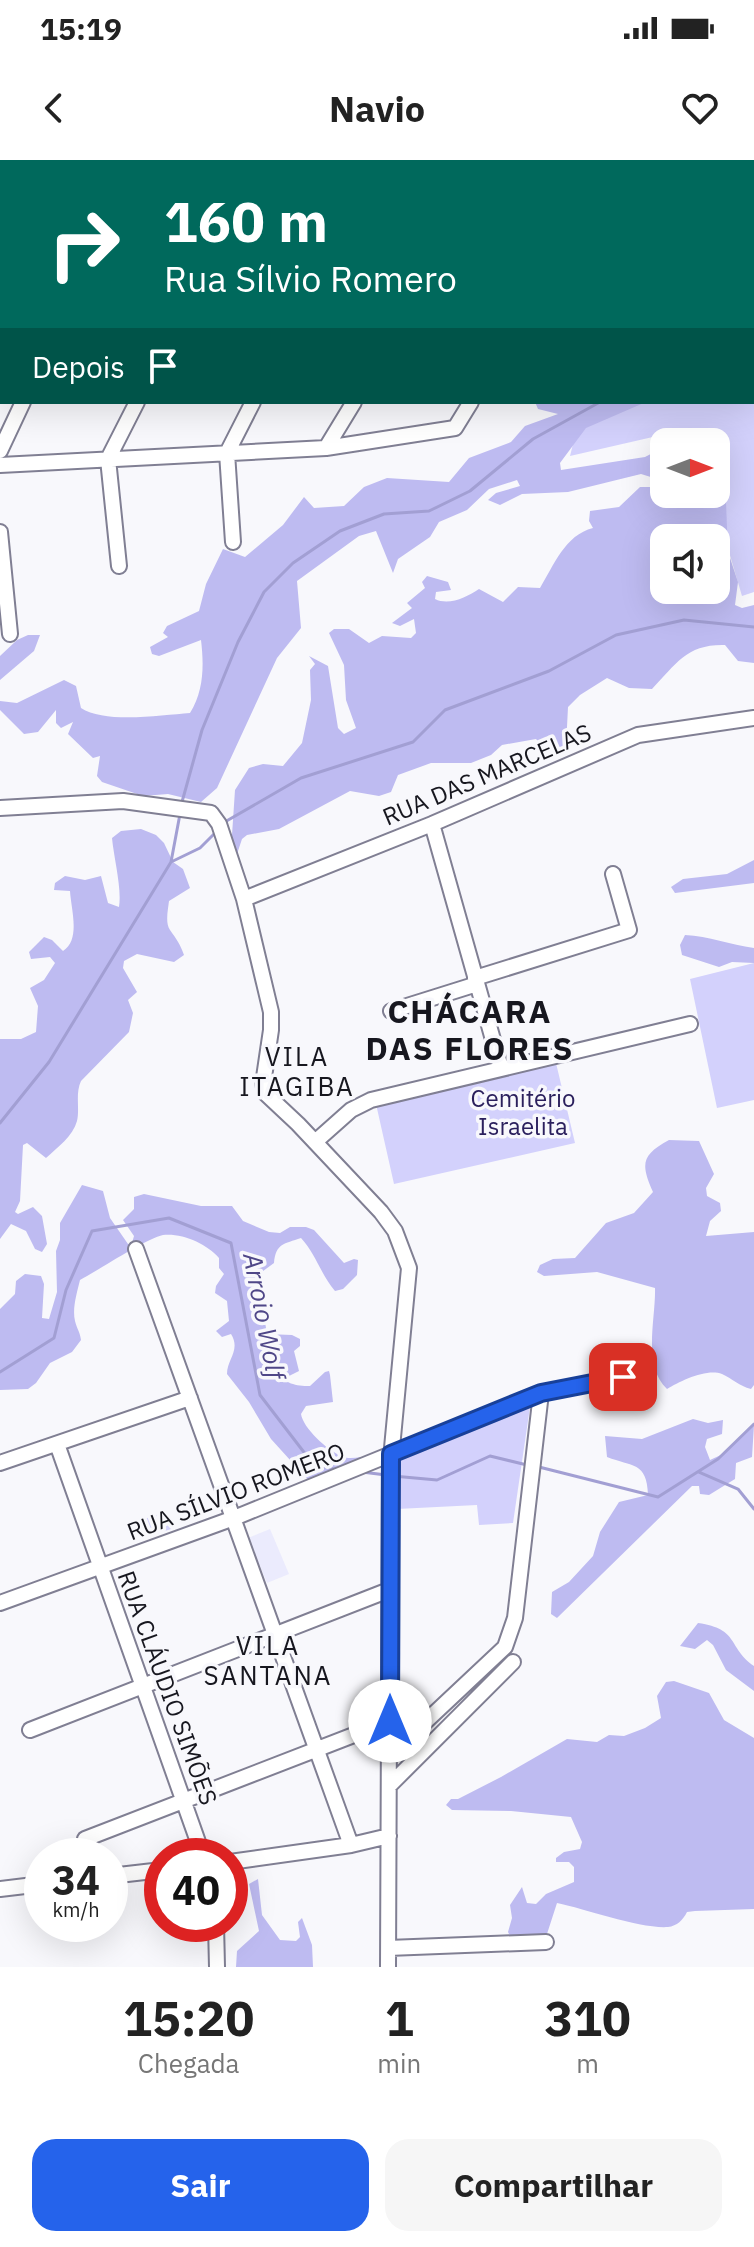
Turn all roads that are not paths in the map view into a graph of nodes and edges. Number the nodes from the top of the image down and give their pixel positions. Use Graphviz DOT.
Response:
graph roads {
  1 [pos="22,404"];
  2 [pos="136,404"];
  3 [pos="252,404"];
  4 [pos="353,404"];
  5 [pos="470,404"];
  6 [pos="326,448"];
  7 [pos="0,451"];
  8 [pos="227,453"];
  9 [pos="108,459"];
  10 [pos="0,465"];
  11 [pos="0,532"];
  12 [pos="233,542"];
  13 [pos="119,566"];
  14 [pos="10,634"];
  15 [pos="754,718"];
  16 [pos="0,808"];
  17 [pos="432,824"];
  18 [pos="613,874"];
  19 [pos="244,899"];
  20 [pos="476,981"];
  21 [pos="391,1011"];
  22 [pos="690,1024"];
  23 [pos="501,1068"];
  24 [pos="315,1142"];
  25 [pos="136,1249"];
  26 [pos="623,1377"];
  27 [pos="541,1393"];
  28 [pos="190,1398"];
  29 [pos="57,1444"];
  30 [pos="391,1454"];
  31 [pos="0,1463"];
  32 [pos="234,1518"];
  33 [pos="101,1568"];
  34 [pos="389,1590"];
  35 [pos="0,1603"];
  36 [pos="276,1634"];
  37 [pos="513,1662"];
  38 [pos="143,1686"];
  39 [pos="464,1687"];
  40 [pos="479,1698"];
  41 [pos="390,1721"];
  42 [pos="30,1730"];
  43 [pos="316,1750"];
  44 [pos="390,1755"];
  45 [pos="390,1785"];
  46 [pos="184,1801"];
  47 [pos="389,1836"];
  48 [pos="88,1838"];
  49 [pos="197,1838"];
  50 [pos="351,1845"];
  51 [pos="248,1859"];
  52 [pos="24,1886"];
  53 [pos="0,1889"];
  54 [pos="216,1942"];
  55 [pos="546,1942"];
  56 [pos="388,1948"];
  57 [pos="217,1967"];
  58 [pos="388,1967"];
  1 -- 7 [label="street"];
  2 -- 9 [label="street"];
  3 -- 8 [label="street"];
  4 -- 6 [label="street"];
  5 -- 6 [label="street"];
  6 -- 8 [label="street"];
  8 -- 9 [label="street"];
  8 -- 12 [label="street"];
  9 -- 10 [label="street"];
  9 -- 13 [label="street"];
  11 -- 14 [label="street"];
  15 -- 17 [label="street, RUA DAS MARCELAS"];
  16 -- 19 [label="street"];
  17 -- 19 [label="street, RUA DAS MARCELAS"];
  17 -- 20 [label="street"];
  18 -- 20 [label="street"];
  19 -- 24 [label="street"];
  20 -- 21 [label="street"];
  20 -- 23 [label="street"];
  22 -- 23 [label="street"];
  23 -- 24 [label="street"];
  24 -- 30 [label="street"];
  25 -- 28 [label="street"];
  26 -- 27 [label="street, RUA SÍLVIO ROMERO"];
  27 -- 30 [label="street, RUA SÍLVIO ROMERO"];
  27 -- 39 [label="street"];
  28 -- 29 [label="street"];
  28 -- 32 [label="street"];
  29 -- 31 [label="street"];
  29 -- 33 [label="street, RUA CLÁUDIO SIMÕES"];
  30 -- 32 [label="street, RUA SÍLVIO ROMERO"];
  30 -- 34 [label="street"];
  32 -- 33 [label="street, RUA SÍLVIO ROMERO"];
  32 -- 36 [label="street"];
  33 -- 35 [label="street, RUA SÍLVIO ROMERO"];
  33 -- 38 [label="street, RUA CLÁUDIO SIMÕES"];
  34 -- 36 [label="street"];
  34 -- 41 [label="street"];
  36 -- 38 [label="street"];
  36 -- 43 [label="street"];
  37 -- 40 [label="street"];
  38 -- 42 [label="street"];
  38 -- 46 [label="street, RUA CLÁUDIO SIMÕES"];
  39 -- 40 [label="street"];
  39 -- 44 [label="street"];
  40 -- 45 [label="street"];
  41 -- 43 [label="street"];
  41 -- 44 [label="street"];
  43 -- 46 [label="street"];
  43 -- 50 [label="street"];
  44 -- 45 [label="street"];
  45 -- 47 [label="street"];
  46 -- 48 [label="street"];
  46 -- 49 [label="street, RUA CLÁUDIO SIMÕES"];
  47 -- 50 [label="street"];
  47 -- 56 [label="street"];
  50 -- 51 [label="street"];
  52 -- 53 [label="street"];
  54 -- 57 [label="street"];
  55 -- 56 [label="street"];
  56 -- 58 [label="street"];
}
